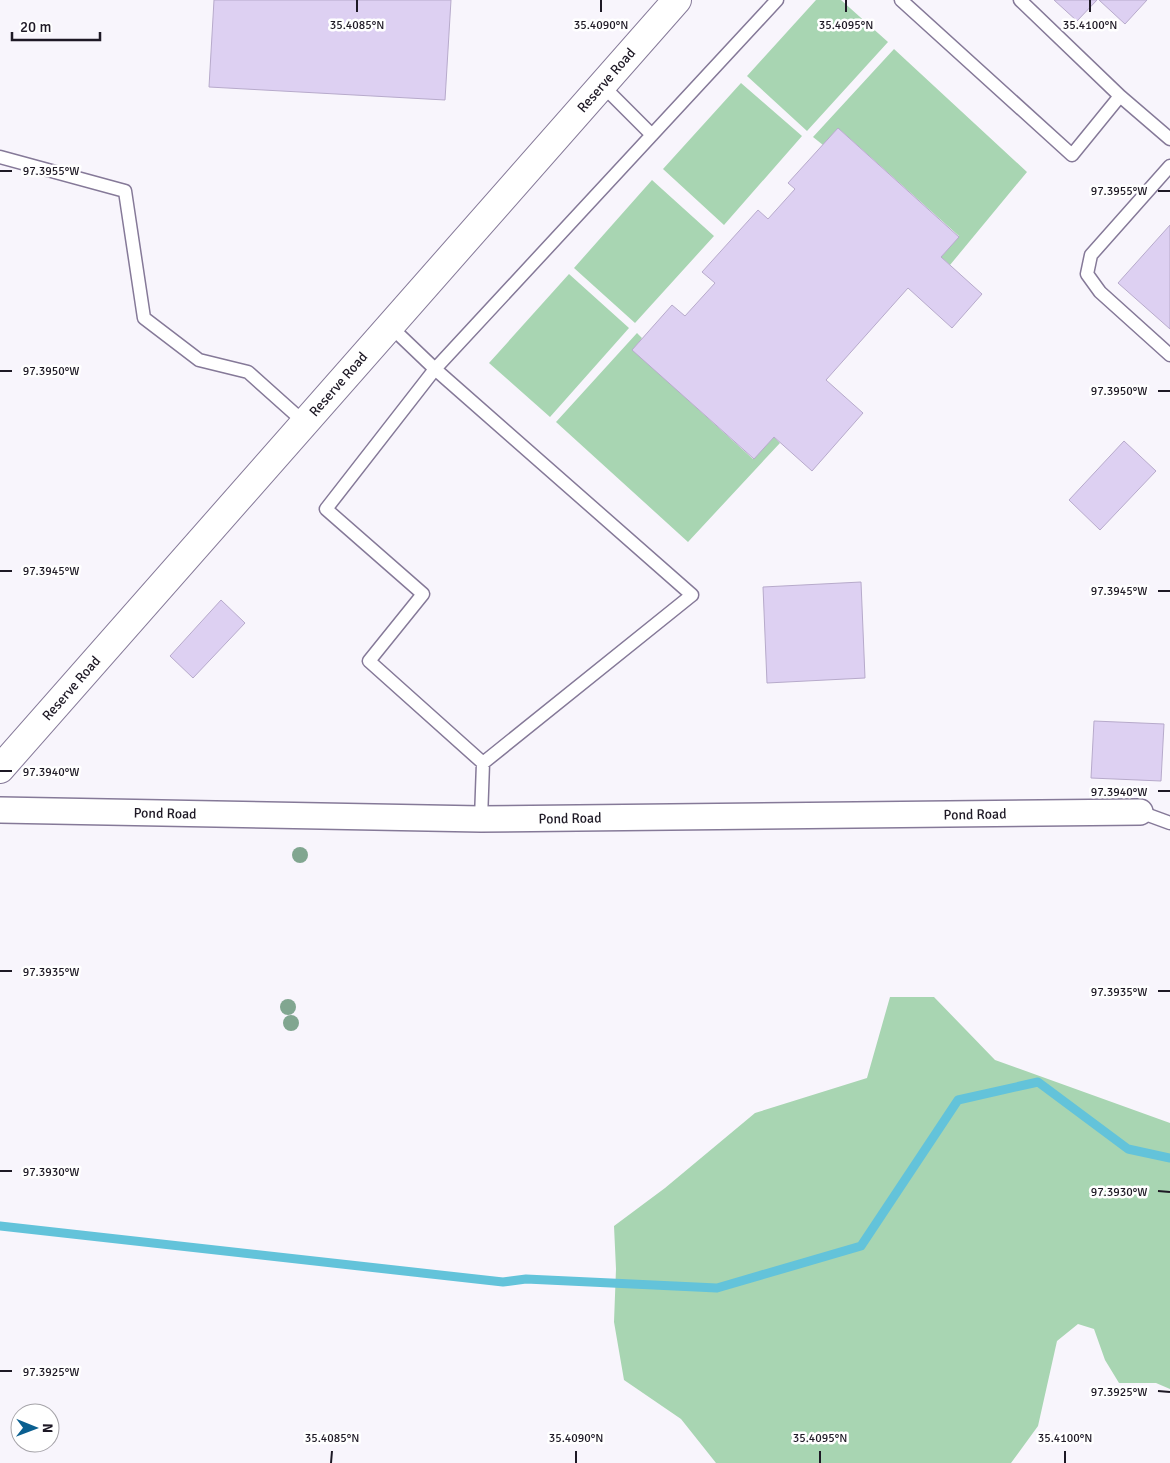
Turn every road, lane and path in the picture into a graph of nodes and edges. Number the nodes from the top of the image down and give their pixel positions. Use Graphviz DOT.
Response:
graph roads {
  1 [pos="677,0"];
  2 [pos="777,0"];
  3 [pos="901,0"];
  4 [pos="1020,0"];
  5 [pos="602,85"];
  6 [pos="1120,96"];
  7 [pos="652,135"];
  8 [pos="1170,139"];
  9 [pos="0,157"];
  10 [pos="1170,166"];
  11 [pos="390,326"];
  12 [pos="1170,355"];
  13 [pos="435,369"];
  14 [pos="305,422"];
  15 [pos="483,763"];
  16 [pos="0,769"];
  17 [pos="0,810"];
  18 [pos="1140,812"];
  19 [pos="480,818"];
  20 [pos="1170,823"];
  1 -- 5 [label="street, Reserve Road"];
  2 -- 7 [label="lane"];
  3 -- 6 [label="lane"];
  4 -- 6 [label="lane"];
  5 -- 7 [label="lane"];
  5 -- 11 [label="street, Reserve Road"];
  6 -- 8 [label="lane"];
  7 -- 13 [label="lane"];
  9 -- 14 [label="lane"];
  10 -- 12 [label="lane"];
  11 -- 13 [label="lane"];
  11 -- 14 [label="street, Reserve Road"];
  13 -- 15 [label="lane"];
  13 -- 15 [label="lane"];
  14 -- 16 [label="street, Reserve Road"];
  15 -- 19 [label="lane"];
  17 -- 19 [label="street, Pond Road"];
  18 -- 19 [label="street, Pond Road"];
  18 -- 20 [label="lane"];
}
